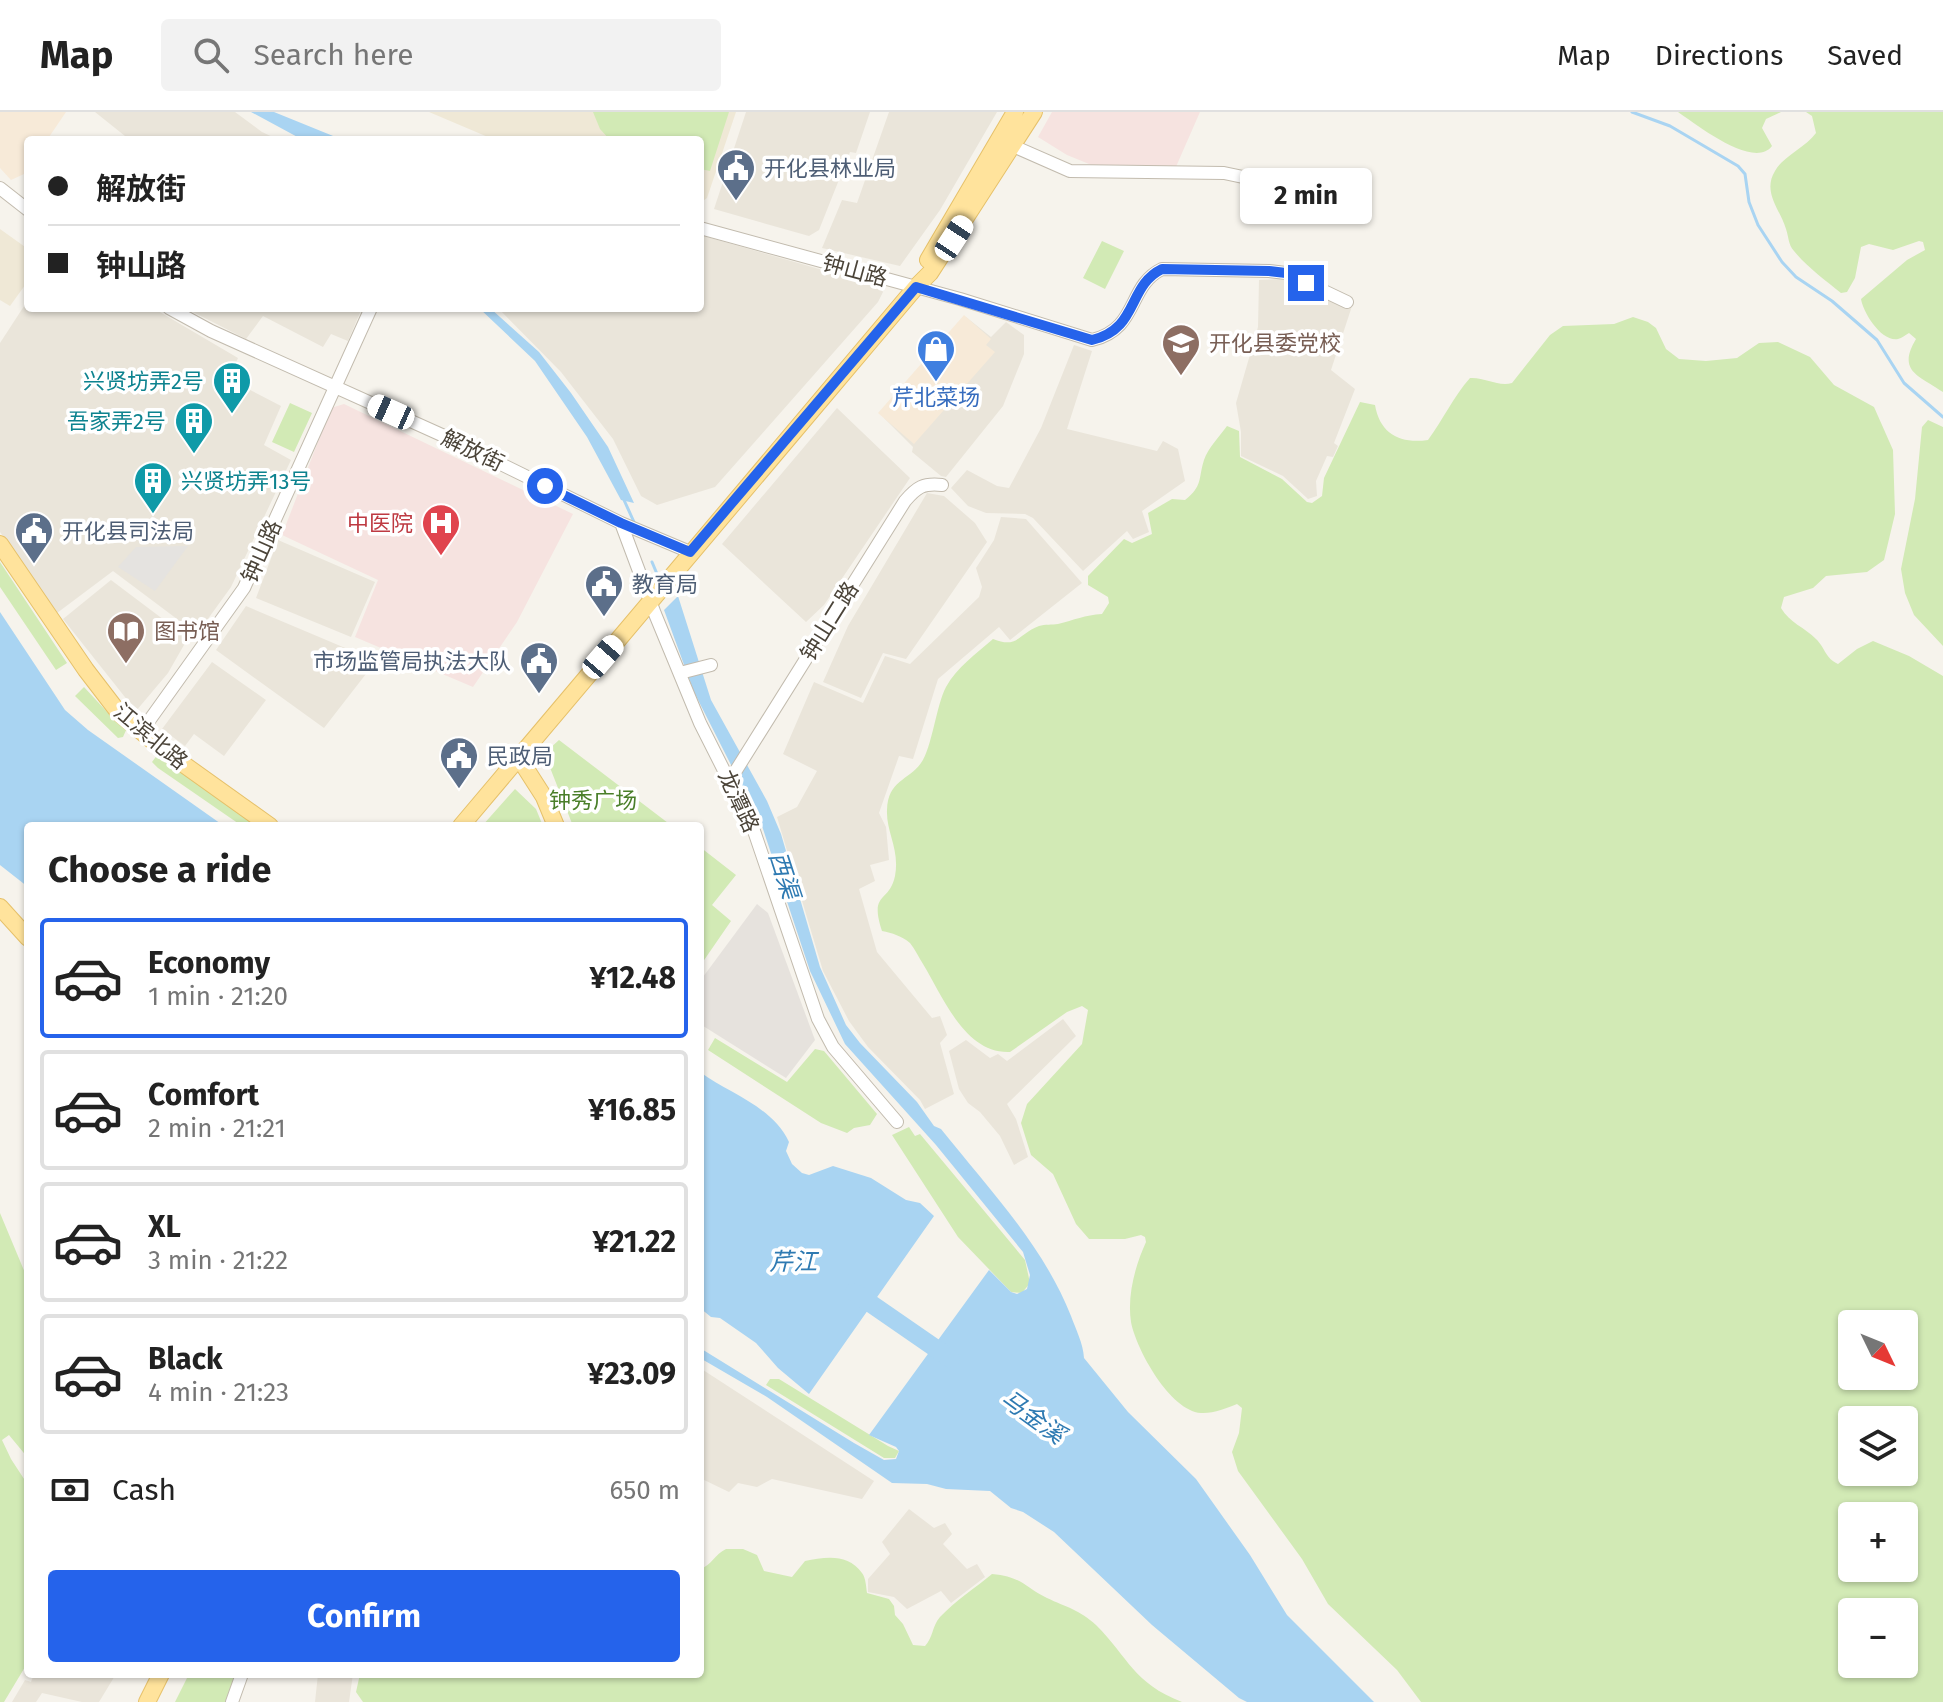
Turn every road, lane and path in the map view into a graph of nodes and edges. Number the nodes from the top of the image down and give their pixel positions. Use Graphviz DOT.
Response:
graph roads {
  1 [pos="1026,113"];
  2 [pos="1013,146"];
  3 [pos="0,188"];
  4 [pos="1328,195"];
  5 [pos="24,207"];
  6 [pos="704,229"];
  7 [pos="916,287"];
  8 [pos="1347,302"];
  9 [pos="176,312"];
  10 [pos="369,312"];
  11 [pos="334,386"];
  12 [pos="942,485"];
  13 [pos="621,523"];
  14 [pos="0,544"];
  15 [pos="690,552"];
  16 [pos="650,602"];
  17 [pos="711,665"];
  18 [pos="680,673"];
  19 [pos="141,732"];
  20 [pos="519,758"];
  21 [pos="730,780"];
  22 [pos="265,822"];
  23 [pos="464,822"];
  24 [pos="554,822"];
  25 [pos="0,907"];
  26 [pos="24,934"];
  27 [pos="897,1122"];
  28 [pos="159,1678"];
  29 [pos="241,1678"];
  30 [pos="147,1702"];
  31 [pos="232,1702"];
  1 -- 2 [label="main road"];
  1 -- 7 [label="main road"];
  2 -- 4 [label="street"];
  2 -- 7 [label="main road"];
  3 -- 5 [label="street"];
  6 -- 7 [label="street, 钟山路"];
  7 -- 8 [label="street, 钟山路"];
  7 -- 15 [label="main road"];
  9 -- 11 [label="street, 解放街"];
  10 -- 11 [label="street, 钟山路"];
  11 -- 13 [label="street, 解放街"];
  11 -- 19 [label="street, 钟山路"];
  12 -- 21 [label="street, 钟山二路"];
  13 -- 15 [label="street, 解放街"];
  13 -- 16 [label="street, 龙潭路"];
  14 -- 19 [label="main road, 江滨北路"];
  15 -- 16 [label="main road"];
  16 -- 18 [label="street, 龙潭路"];
  16 -- 20 [label="main road"];
  17 -- 18 [label="street"];
  18 -- 21 [label="street, 龙潭路"];
  19 -- 22 [label="main road, 江滨北路"];
  20 -- 23 [label="main road"];
  20 -- 24 [label="main road"];
  21 -- 27 [label="street, 龙潭路"];
  25 -- 26 [label="main road"];
  28 -- 30 [label="main road"];
  29 -- 31 [label="street"];
}
